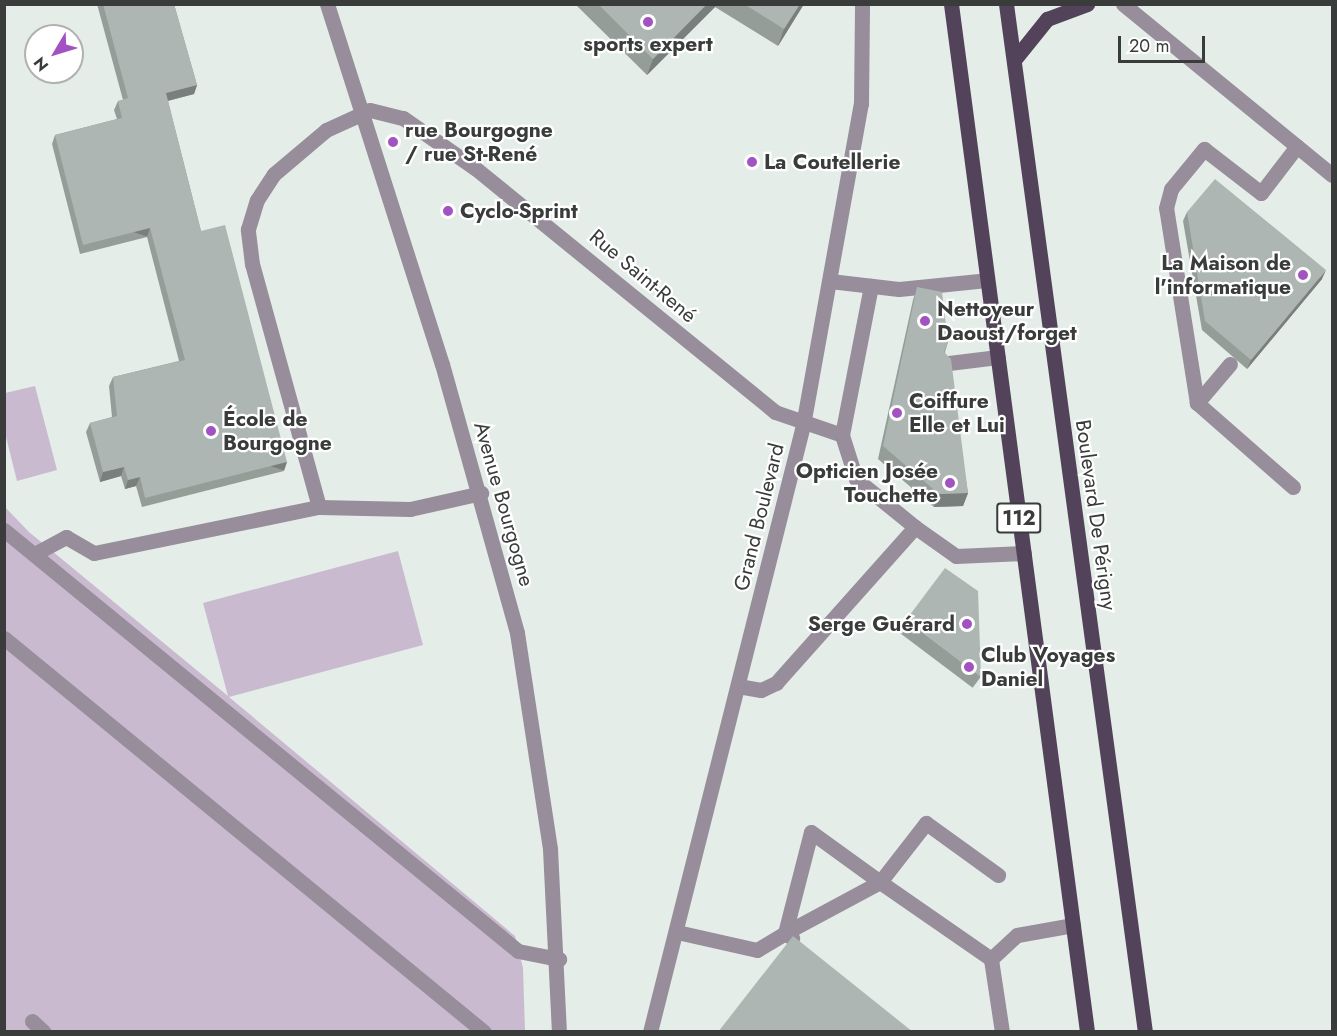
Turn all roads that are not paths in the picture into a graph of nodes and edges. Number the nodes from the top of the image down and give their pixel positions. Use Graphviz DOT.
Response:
graph roads {
  1 [pos="327,4"];
  2 [pos="862,4"];
  3 [pos="951,4"];
  4 [pos="1006,4"];
  5 [pos="1087,4"];
  6 [pos="1123,4"];
  7 [pos="1014,60"];
  8 [pos="363,112"];
  9 [pos="1297,146"];
  10 [pos="1332,175"];
  11 [pos="987,280"];
  12 [pos="830,281"];
  13 [pos="871,286"];
  14 [pos="998,357"];
  15 [pos="949,363"];
  16 [pos="1230,364"];
  17 [pos="1197,404"];
  18 [pos="803,425"];
  19 [pos="842,435"];
  20 [pos="1293,487"];
  21 [pos="481,493"];
  22 [pos="319,507"];
  23 [pos="915,527"];
  24 [pos="4,530"];
  25 [pos="38,552"];
  26 [pos="1024,553"];
  27 [pos="4,638"];
  28 [pos="738,686"];
  29 [pos="998,875"];
  30 [pos="880,882"];
  31 [pos="1073,925"];
  32 [pos="677,932"];
  33 [pos="785,933"];
  34 [pos="803,947"];
  35 [pos="559,959"];
  36 [pos="992,959"];
  37 [pos="484,1032"];
  38 [pos="559,1032"];
  39 [pos="650,1032"];
  40 [pos="1002,1032"];
  41 [pos="1087,1032"];
  42 [pos="1145,1032"];
  1 -- 8 [label="street, Avenue Bourgogne"];
  2 -- 12 [label="street, Grand Boulevard"];
  3 -- 11 [label="main road, 112"];
  4 -- 7 [label="main road, Boulevard De Périgny / 112"];
  5 -- 7 [label="main road"];
  6 -- 9 [label="street"];
  7 -- 42 [label="main road, Boulevard De Périgny / 112"];
  8 -- 18 [label="street, Rue Saint-René"];
  8 -- 21 [label="street, Avenue Bourgogne"];
  8 -- 22 [label="street"];
  9 -- 10 [label="street"];
  9 -- 17 [label="street"];
  11 -- 13 [label="street"];
  11 -- 14 [label="main road, 112"];
  12 -- 13 [label="street"];
  12 -- 18 [label="street, Grand Boulevard"];
  13 -- 19 [label="street"];
  14 -- 15 [label="street"];
  14 -- 26 [label="main road, 112"];
  16 -- 17 [label="street"];
  17 -- 20 [label="street"];
  18 -- 19 [label="street, Rue Saint-René"];
  18 -- 28 [label="street, Grand Boulevard"];
  19 -- 23 [label="street"];
  21 -- 22 [label="street"];
  21 -- 35 [label="street, Avenue Bourgogne"];
  22 -- 25 [label="street"];
  23 -- 26 [label="street"];
  23 -- 28 [label="street"];
  24 -- 25 [label="street"];
  25 -- 35 [label="street"];
  26 -- 31 [label="main road, 112"];
  27 -- 37 [label="street"];
  28 -- 32 [label="street, Grand Boulevard"];
  29 -- 30 [label="street"];
  30 -- 33 [label="street"];
  30 -- 33 [label="street"];
  30 -- 36 [label="street"];
  31 -- 36 [label="street"];
  31 -- 41 [label="main road, 112"];
  32 -- 33 [label="street"];
  32 -- 39 [label="street, Grand Boulevard"];
  33 -- 34 [label="street"];
  35 -- 38 [label="street, Avenue Bourgogne"];
  36 -- 40 [label="street"];
}
